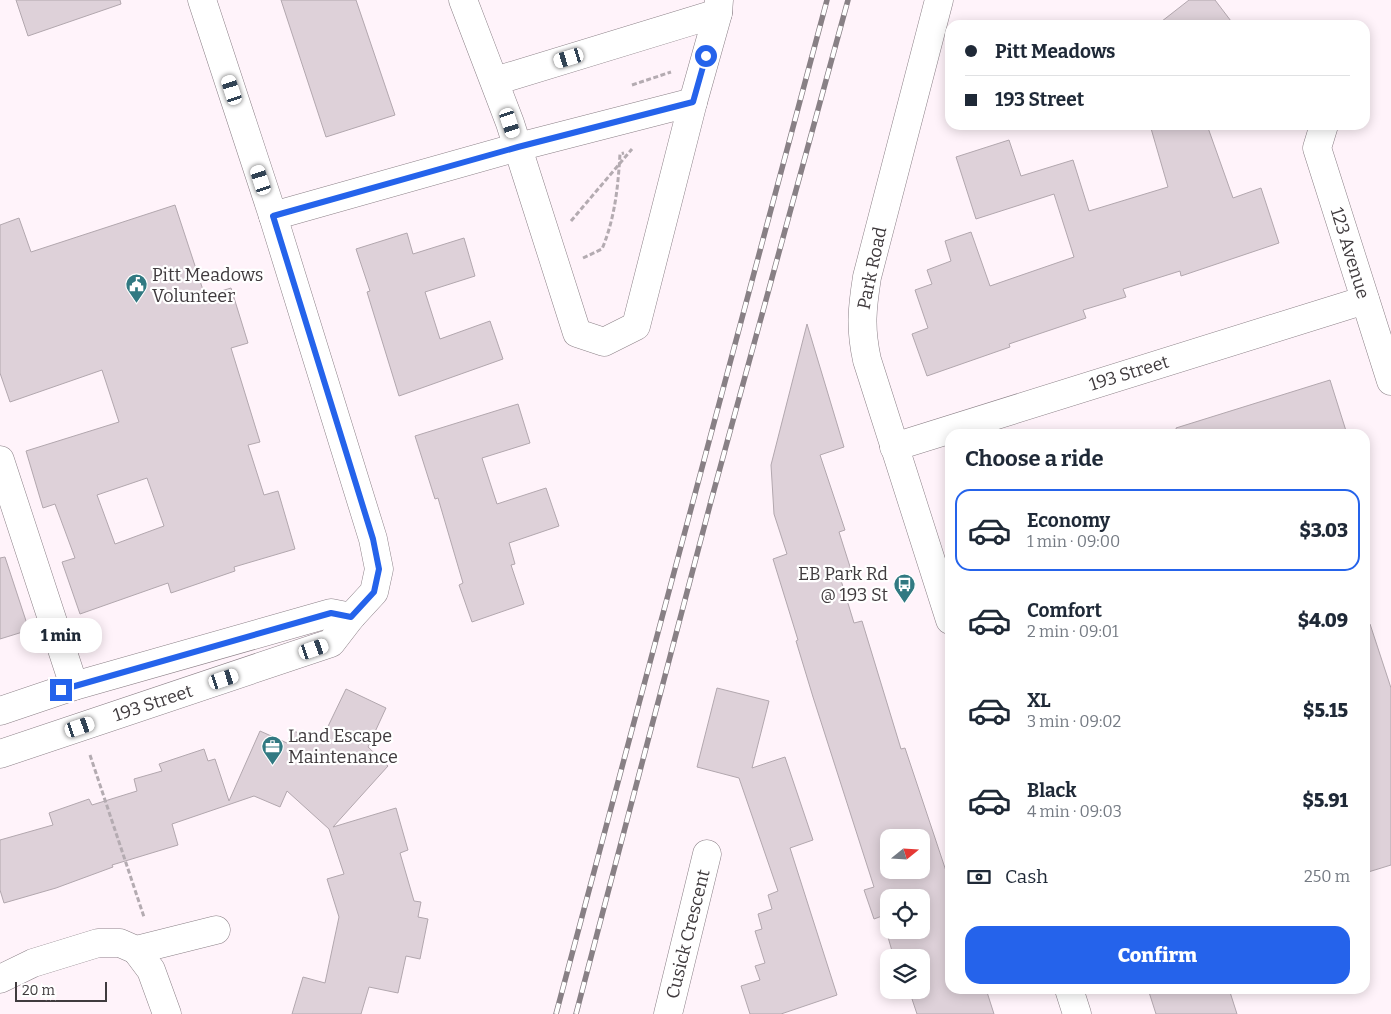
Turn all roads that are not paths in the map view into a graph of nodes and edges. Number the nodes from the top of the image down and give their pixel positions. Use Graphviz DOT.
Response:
graph roads {
  1 [pos="202,0"];
  2 [pos="939,0"];
  3 [pos="469,2"];
  4 [pos="718,6"];
  5 [pos="495,81"];
  6 [pos="693,102"];
  7 [pos="1322,130"];
  8 [pos="518,147"];
  9 [pos="273,216"];
  10 [pos="1365,300"];
  11 [pos="1391,380"];
  12 [pos="952,429"];
  13 [pos="945,431"];
  14 [pos="894,447"];
  15 [pos="0,460"];
  16 [pos="945,605"];
  17 [pos="351,617"];
  18 [pos="74,686"];
  19 [pos="0,711"];
  20 [pos="0,754"];
  21 [pos="707,854"];
  22 [pos="216,930"];
  23 [pos="145,948"];
  24 [pos="0,979"];
  25 [pos="1071,994"];
  26 [pos="167,1014"];
  27 [pos="668,1014"];
  28 [pos="1077,1014"];
  1 -- 9 [label="street"];
  2 -- 14 [label="street, Park Road"];
  3 -- 5 [label="street"];
  4 -- 5 [label="street"];
  4 -- 6 [label="street"];
  5 -- 8 [label="street"];
  6 -- 8 [label="street"];
  6 -- 8 [label="street"];
  7 -- 10 [label="street, 123 Avenue"];
  8 -- 9 [label="street"];
  9 -- 17 [label="street, 193 Street"];
  10 -- 11 [label="street, 123 Avenue"];
  10 -- 12 [label="street, 193 Street"];
  13 -- 14 [label="street, 193 Street"];
  14 -- 16 [label="street, Park Road"];
  15 -- 18 [label="street"];
  17 -- 18 [label="street, 193 Street"];
  17 -- 20 [label="street, 193 Street"];
  18 -- 19 [label="street, 193 Street"];
  21 -- 27 [label="street, Cusick Crescent"];
  22 -- 23 [label="street"];
  23 -- 24 [label="street"];
  23 -- 26 [label="street"];
  25 -- 28 [label="street"];
}
